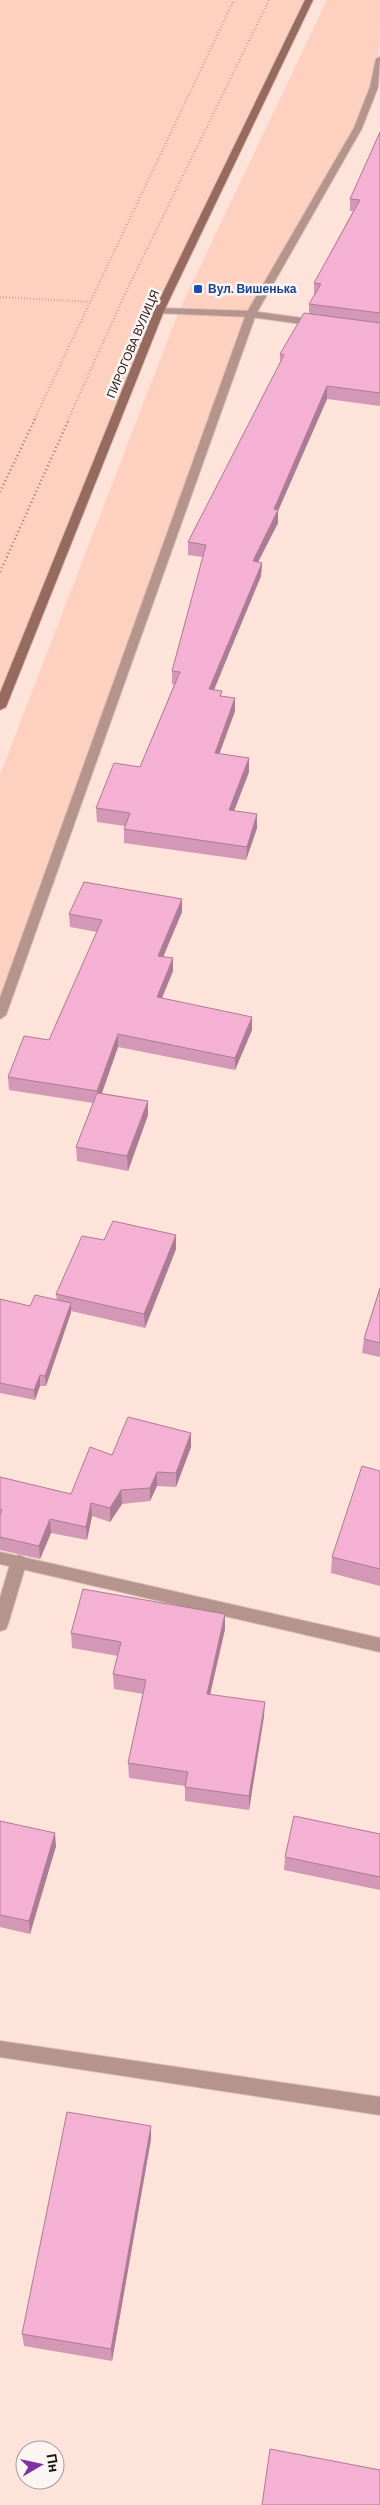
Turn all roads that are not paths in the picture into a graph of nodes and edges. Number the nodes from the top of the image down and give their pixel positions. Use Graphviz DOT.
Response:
graph roads {
  1 [pos="309,0"];
  2 [pos="380,59"];
  3 [pos="159,311"];
  4 [pos="251,314"];
  5 [pos="325,324"];
  6 [pos="0,707"];
  7 [pos="0,1015"];
  8 [pos="0,1558"];
  9 [pos="19,1561"];
  10 [pos="0,1624"];
  11 [pos="380,1646"];
  12 [pos="0,2049"];
  13 [pos="380,2106"];
  1 -- 3 [label="main road, ПИРОГОВА ВУЛИЦЯ"];
  2 -- 4 [label="street"];
  3 -- 4 [label="street"];
  3 -- 6 [label="main road, ПИРОГОВА ВУЛИЦЯ"];
  4 -- 5 [label="street"];
  4 -- 7 [label="street"];
  8 -- 9 [label="street"];
  9 -- 10 [label="street"];
  9 -- 11 [label="street"];
  12 -- 13 [label="street"];
}
